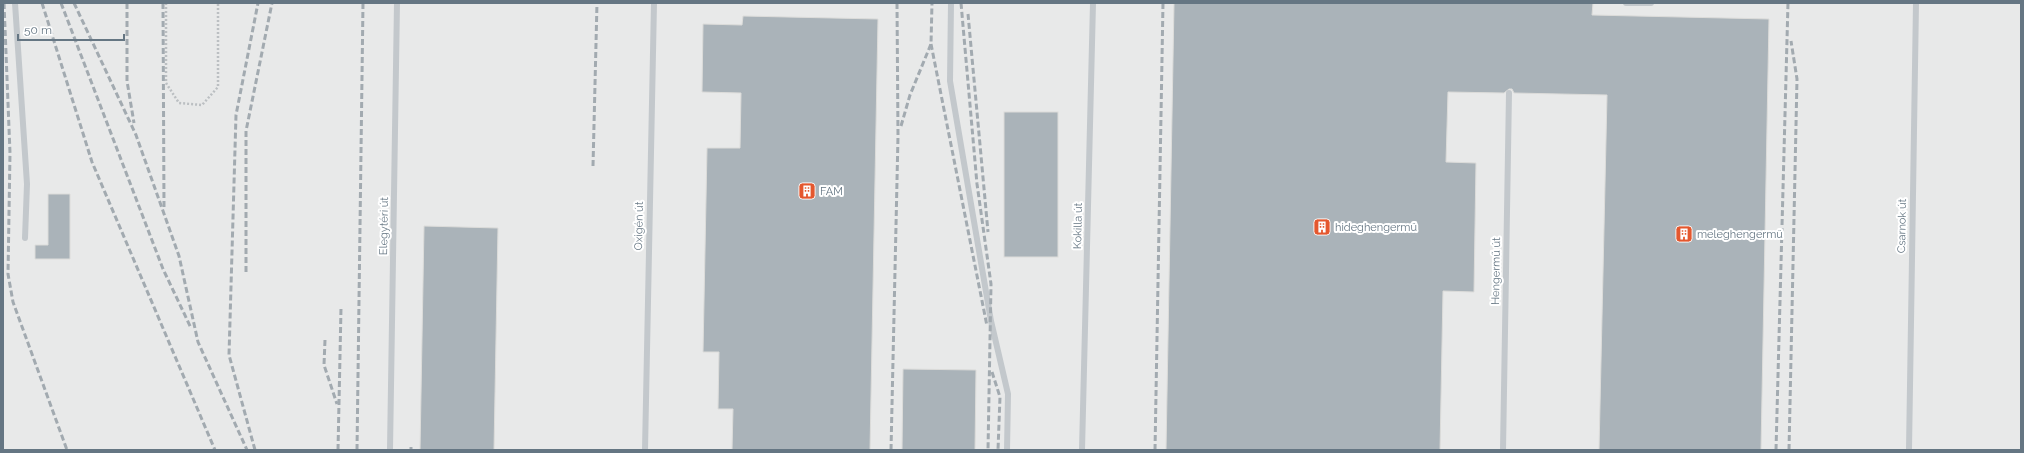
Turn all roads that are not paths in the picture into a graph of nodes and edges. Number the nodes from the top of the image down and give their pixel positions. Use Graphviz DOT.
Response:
graph roads {
  1 [pos="15,3"];
  2 [pos="397,3"];
  3 [pos="654,3"];
  4 [pos="951,3"];
  5 [pos="1093,3"];
  6 [pos="1626,3"];
  7 [pos="1651,3"];
  8 [pos="1916,3"];
  9 [pos="1509,93"];
  10 [pos="25,238"];
  11 [pos="390,450"];
  12 [pos="645,450"];
  13 [pos="1006,450"];
  14 [pos="1082,450"];
  15 [pos="1503,450"];
  16 [pos="1909,450"];
  1 -- 10 [label="lane"];
  2 -- 11 [label="lane, Elegytéri út"];
  3 -- 12 [label="lane, Oxigén út"];
  4 -- 13 [label="lane"];
  5 -- 14 [label="lane, Kokilla út"];
  6 -- 7 [label="lane"];
  8 -- 16 [label="lane, Csarnok út"];
  9 -- 15 [label="lane, Hengermű út"];
}
